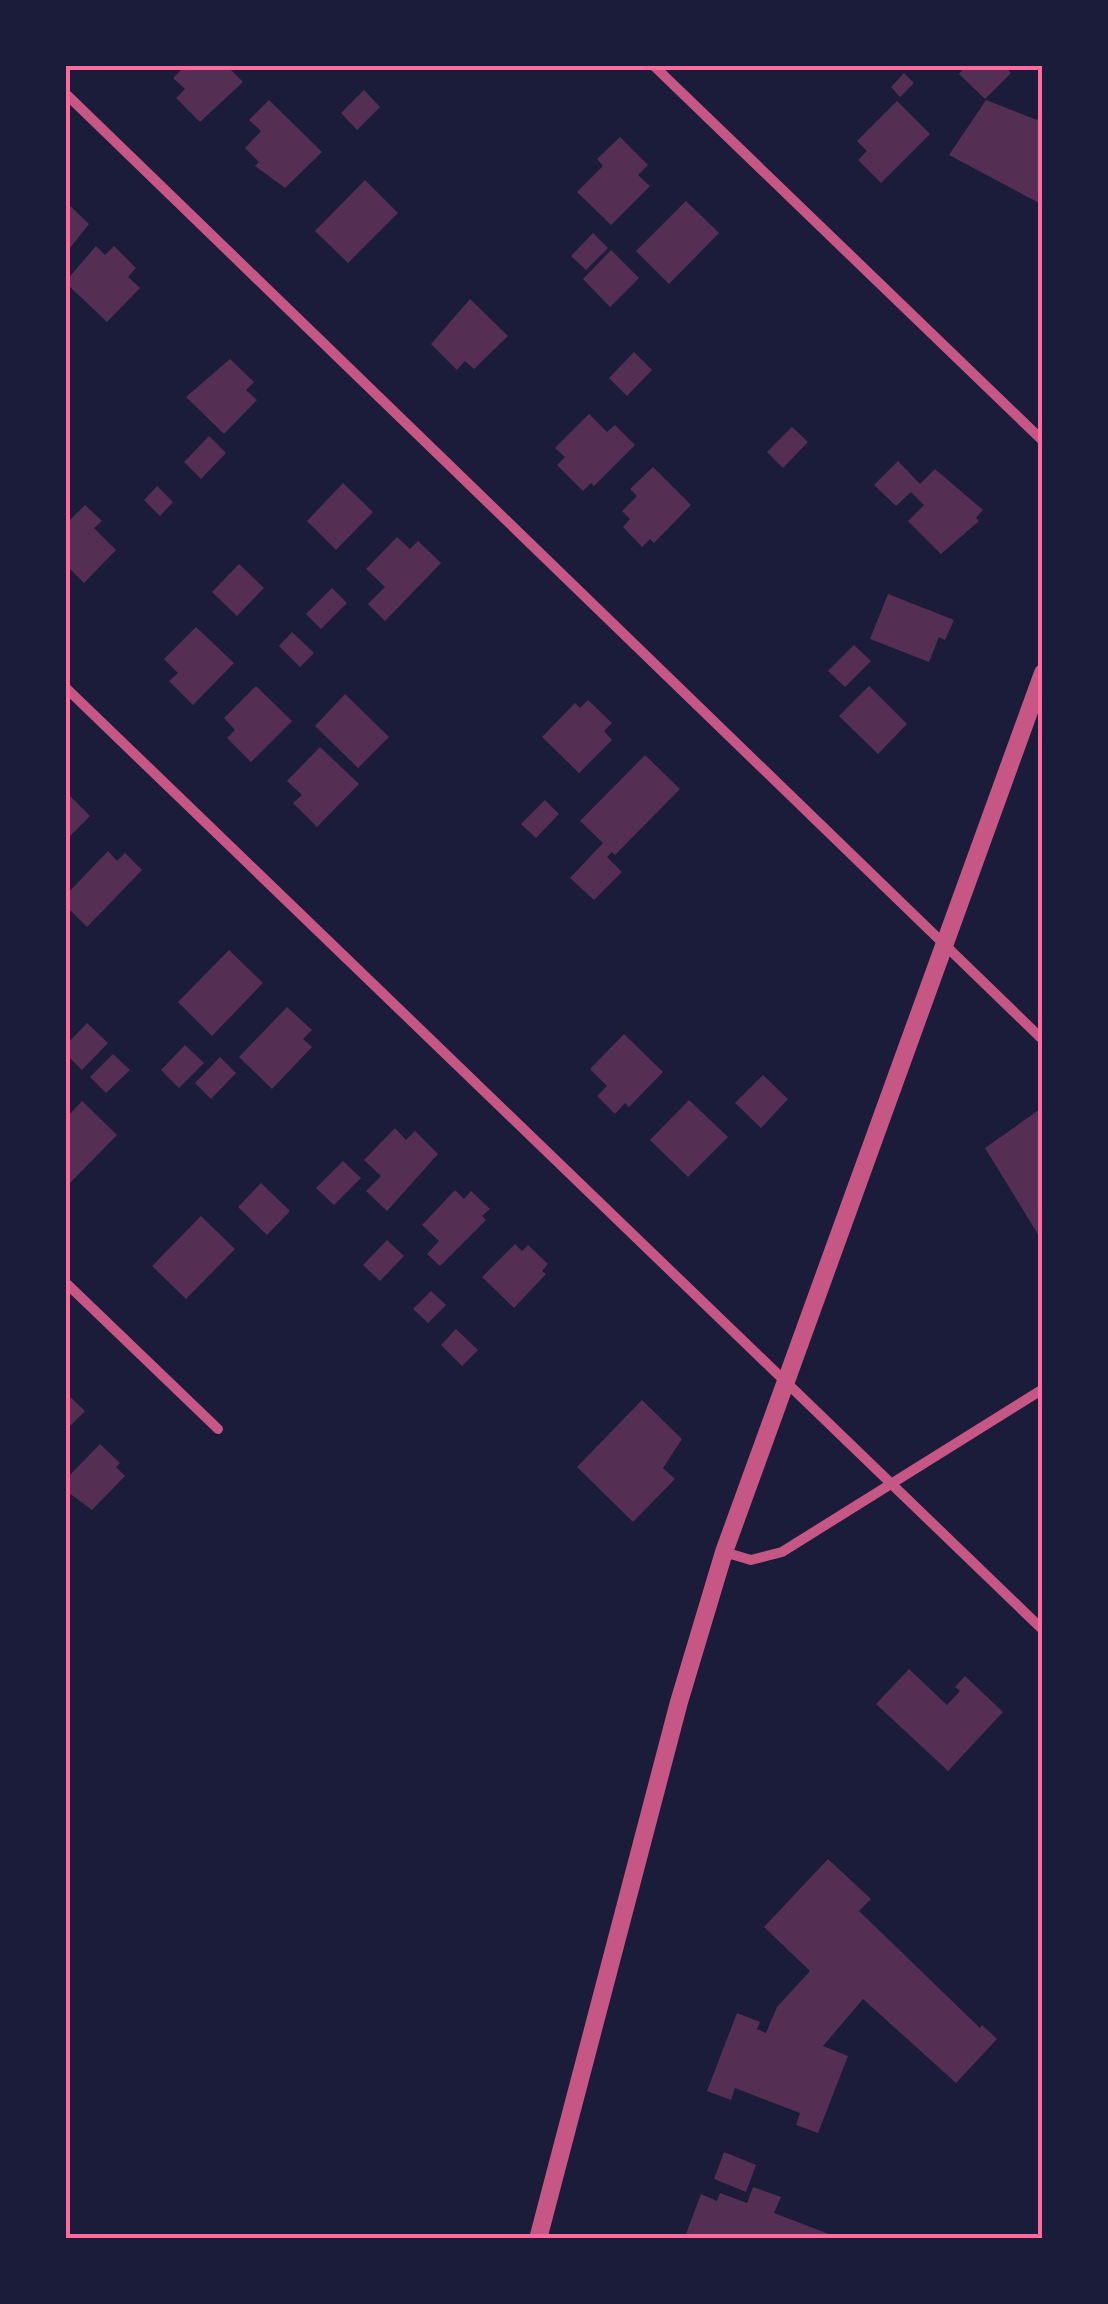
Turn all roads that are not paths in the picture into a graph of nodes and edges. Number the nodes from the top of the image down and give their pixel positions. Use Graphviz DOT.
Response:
graph roads {
  1 [pos="653,65"];
  2 [pos="65,93"];
  3 [pos="1043,441"];
  4 [pos="1043,673"];
  5 [pos="65,686"];
  6 [pos="944,944"];
  7 [pos="1043,1040"];
  8 [pos="65,1282"];
  9 [pos="785,1382"];
  10 [pos="1043,1389"];
  11 [pos="218,1430"];
  12 [pos="891,1484"];
  13 [pos="724,1552"];
  14 [pos="1043,1630"];
  15 [pos="538,2239"];
  1 -- 3 [label="street"];
  2 -- 6 [label="street"];
  4 -- 6 [label="street"];
  5 -- 9 [label="street"];
  6 -- 7 [label="street"];
  6 -- 9 [label="street"];
  8 -- 11 [label="street"];
  9 -- 12 [label="street"];
  9 -- 13 [label="street"];
  10 -- 12 [label="street"];
  12 -- 13 [label="street"];
  12 -- 14 [label="street"];
  13 -- 15 [label="street"];
}
